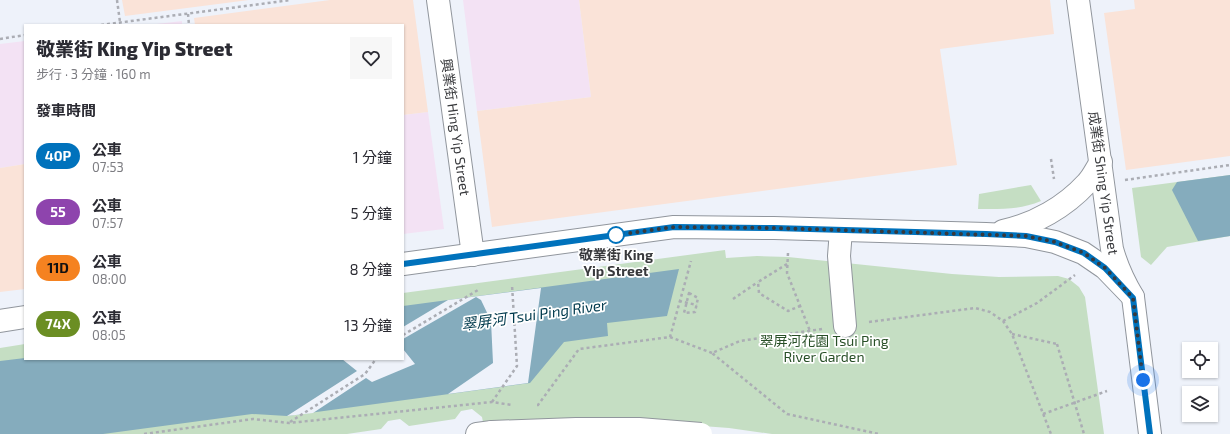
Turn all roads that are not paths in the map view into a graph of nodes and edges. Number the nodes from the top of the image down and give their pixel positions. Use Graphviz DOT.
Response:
graph roads {
  1 [pos="438,0"];
  2 [pos="1078,0"];
  3 [pos="1101,162"];
  4 [pos="841,230"];
  5 [pos="986,234"];
  6 [pos="473,255"];
  7 [pos="404,264"];
  8 [pos="1133,298"];
  9 [pos="24,317"];
  10 [pos="0,321"];
  11 [pos="845,326"];
  12 [pos="476,434"];
  13 [pos="701,434"];
  14 [pos="1150,434"];
  1 -- 6 [label="main road, 興業街 Hing Yip Street"];
  2 -- 3 [label="main road, 成業街 Shing Yip Street"];
  3 -- 5 [label="main road"];
  3 -- 8 [label="main road, 成業街 Shing Yip Street"];
  4 -- 5 [label="main road"];
  4 -- 6 [label="main road"];
  4 -- 11 [label="main road"];
  5 -- 8 [label="main road"];
  6 -- 7 [label="main road"];
  8 -- 14 [label="main road, 成業街 Shing Yip Street"];
  9 -- 10 [label="main road"];
  12 -- 13 [label="main road, bridge"];
}
